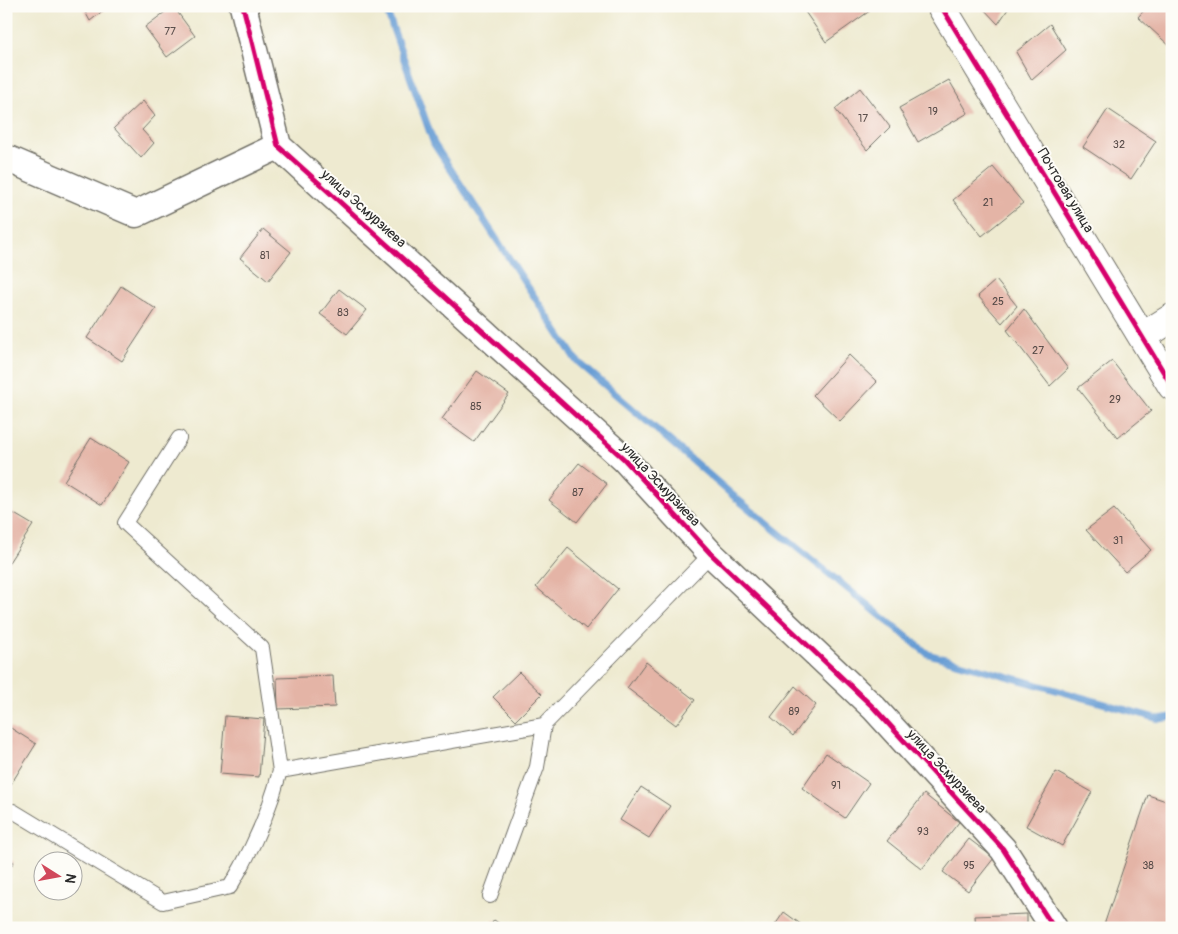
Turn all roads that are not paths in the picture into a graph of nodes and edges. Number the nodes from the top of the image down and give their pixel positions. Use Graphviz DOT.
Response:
graph roads {
  1 [pos="243,6"];
  2 [pos="941,6"];
  3 [pos="278,146"];
  4 [pos="6,158"];
  5 [pos="1172,318"];
  6 [pos="1143,336"];
  7 [pos="1172,386"];
  8 [pos="179,438"];
  9 [pos="711,554"];
  10 [pos="544,725"];
  11 [pos="280,771"];
  12 [pos="13,811"];
  13 [pos="490,896"];
  14 [pos="1054,928"];
  1 -- 3 [label="street"];
  2 -- 6 [label="street, Почтовая улица"];
  3 -- 4 [label="street"];
  3 -- 9 [label="street, улица Эсмурзиева"];
  5 -- 6 [label="street"];
  6 -- 7 [label="street, Почтовая улица"];
  8 -- 11 [label="lane"];
  9 -- 10 [label="lane"];
  9 -- 14 [label="street, улица Эсмурзиева"];
  10 -- 11 [label="lane"];
  10 -- 13 [label="lane"];
  11 -- 12 [label="lane"];
}
